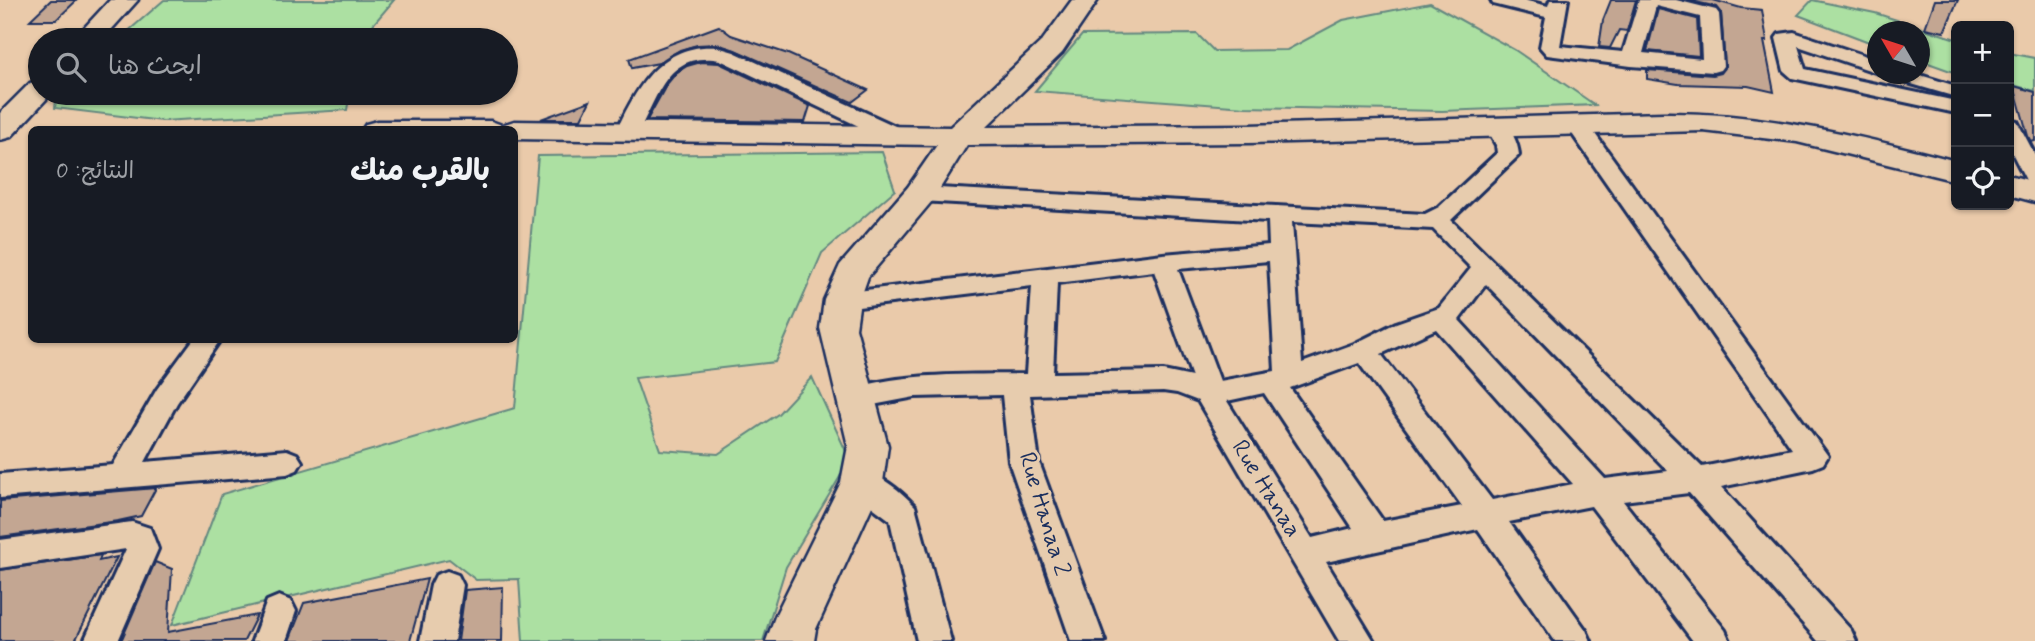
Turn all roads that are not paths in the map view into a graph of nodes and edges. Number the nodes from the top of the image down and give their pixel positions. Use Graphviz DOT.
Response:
graph roads {
  1 [pos="125,0"];
  2 [pos="1085,0"];
  3 [pos="1500,0"];
  4 [pos="1651,0"];
  5 [pos="1558,7"];
  6 [pos="98,28"];
  7 [pos="1631,60"];
  8 [pos="1867,62"];
  9 [pos="1929,84"];
  10 [pos="1951,91"];
  11 [pos="28,102"];
  12 [pos="1951,106"];
  13 [pos="1496,125"];
  14 [pos="1577,125"];
  15 [pos="518,130"];
  16 [pos="0,131"];
  17 [pos="627,132"];
  18 [pos="898,136"];
  19 [pos="958,136"];
  20 [pos="2014,136"];
  21 [pos="0,138"];
  22 [pos="28,139"];
  23 [pos="1951,170"];
  24 [pos="2035,177"];
  25 [pos="2014,186"];
  26 [pos="2035,192"];
  27 [pos="920,194"];
  28 [pos="1280,215"];
  29 [pos="1437,219"];
  30 [pos="1281,253"];
  31 [pos="1163,262"];
  32 [pos="1486,267"];
  33 [pos="1045,276"];
  34 [pos="842,300"];
  35 [pos="1441,317"];
  36 [pos="205,343"];
  37 [pos="1364,351"];
  38 [pos="1281,381"];
  39 [pos="1027,383"];
  40 [pos="1208,394"];
  41 [pos="857,397"];
  42 [pos="1813,456"];
  43 [pos="287,462"];
  44 [pos="122,475"];
  45 [pos="1696,480"];
  46 [pos="862,482"];
  47 [pos="0,486"];
  48 [pos="1598,492"];
  49 [pos="1486,515"];
  50 [pos="1376,536"];
  51 [pos="1306,553"];
  52 [pos="0,554"];
  53 [pos="447,585"];
  54 [pos="101,641"];
  55 [pos="437,641"];
  56 [pos="790,641"];
  57 [pos="934,641"];
  58 [pos="1088,641"];
  59 [pos="1357,641"];
  60 [pos="1574,641"];
  61 [pos="1713,641"];
  62 [pos="1839,641"];
  1 -- 6 [label="street"];
  2 -- 19 [label="street"];
  3 -- 5 [label="street"];
  4 -- 7 [label="street"];
  4 -- 7 [label="street"];
  5 -- 7 [label="street"];
  8 -- 12 [label="street"];
  9 -- 10 [label="street"];
  11 -- 16 [label="street"];
  13 -- 14 [label="street"];
  13 -- 19 [label="street"];
  13 -- 29 [label="street"];
  14 -- 23 [label="street"];
  14 -- 42 [label="street"];
  15 -- 17 [label="street"];
  17 -- 18 [label="street"];
  17 -- 18 [label="street"];
  18 -- 19 [label="street"];
  19 -- 27 [label="street"];
  20 -- 24 [label="street"];
  21 -- 22 [label="street"];
  25 -- 26 [label="street"];
  27 -- 28 [label="street"];
  27 -- 34 [label="street"];
  28 -- 29 [label="street"];
  28 -- 30 [label="street"];
  29 -- 32 [label="street"];
  30 -- 31 [label="street"];
  30 -- 38 [label="street"];
  31 -- 33 [label="street"];
  31 -- 40 [label="street, Rue Hanaa"];
  32 -- 35 [label="street"];
  32 -- 45 [label="street"];
  33 -- 34 [label="street"];
  33 -- 39 [label="street"];
  34 -- 41 [label="street"];
  35 -- 37 [label="street"];
  35 -- 48 [label="street"];
  36 -- 44 [label="street"];
  37 -- 38 [label="street"];
  37 -- 49 [label="street"];
  38 -- 40 [label="street"];
  38 -- 50 [label="street"];
  39 -- 40 [label="street"];
  39 -- 41 [label="street"];
  39 -- 58 [label="street, Rue Hanaa 2"];
  40 -- 51 [label="street, Rue Hanaa"];
  41 -- 46 [label="street"];
  42 -- 45 [label="street, Rue Hanaa"];
  43 -- 44 [label="street"];
  44 -- 47 [label="street"];
  45 -- 48 [label="street, Rue Hanaa"];
  45 -- 62 [label="street"];
  46 -- 56 [label="street"];
  46 -- 57 [label="street"];
  48 -- 49 [label="street, Rue Hanaa"];
  48 -- 61 [label="street"];
  49 -- 50 [label="street, Rue Hanaa"];
  49 -- 60 [label="street"];
  50 -- 51 [label="street, Rue Hanaa"];
  51 -- 59 [label="street"];
  52 -- 54 [label="street"];
  53 -- 55 [label="street"];
}
